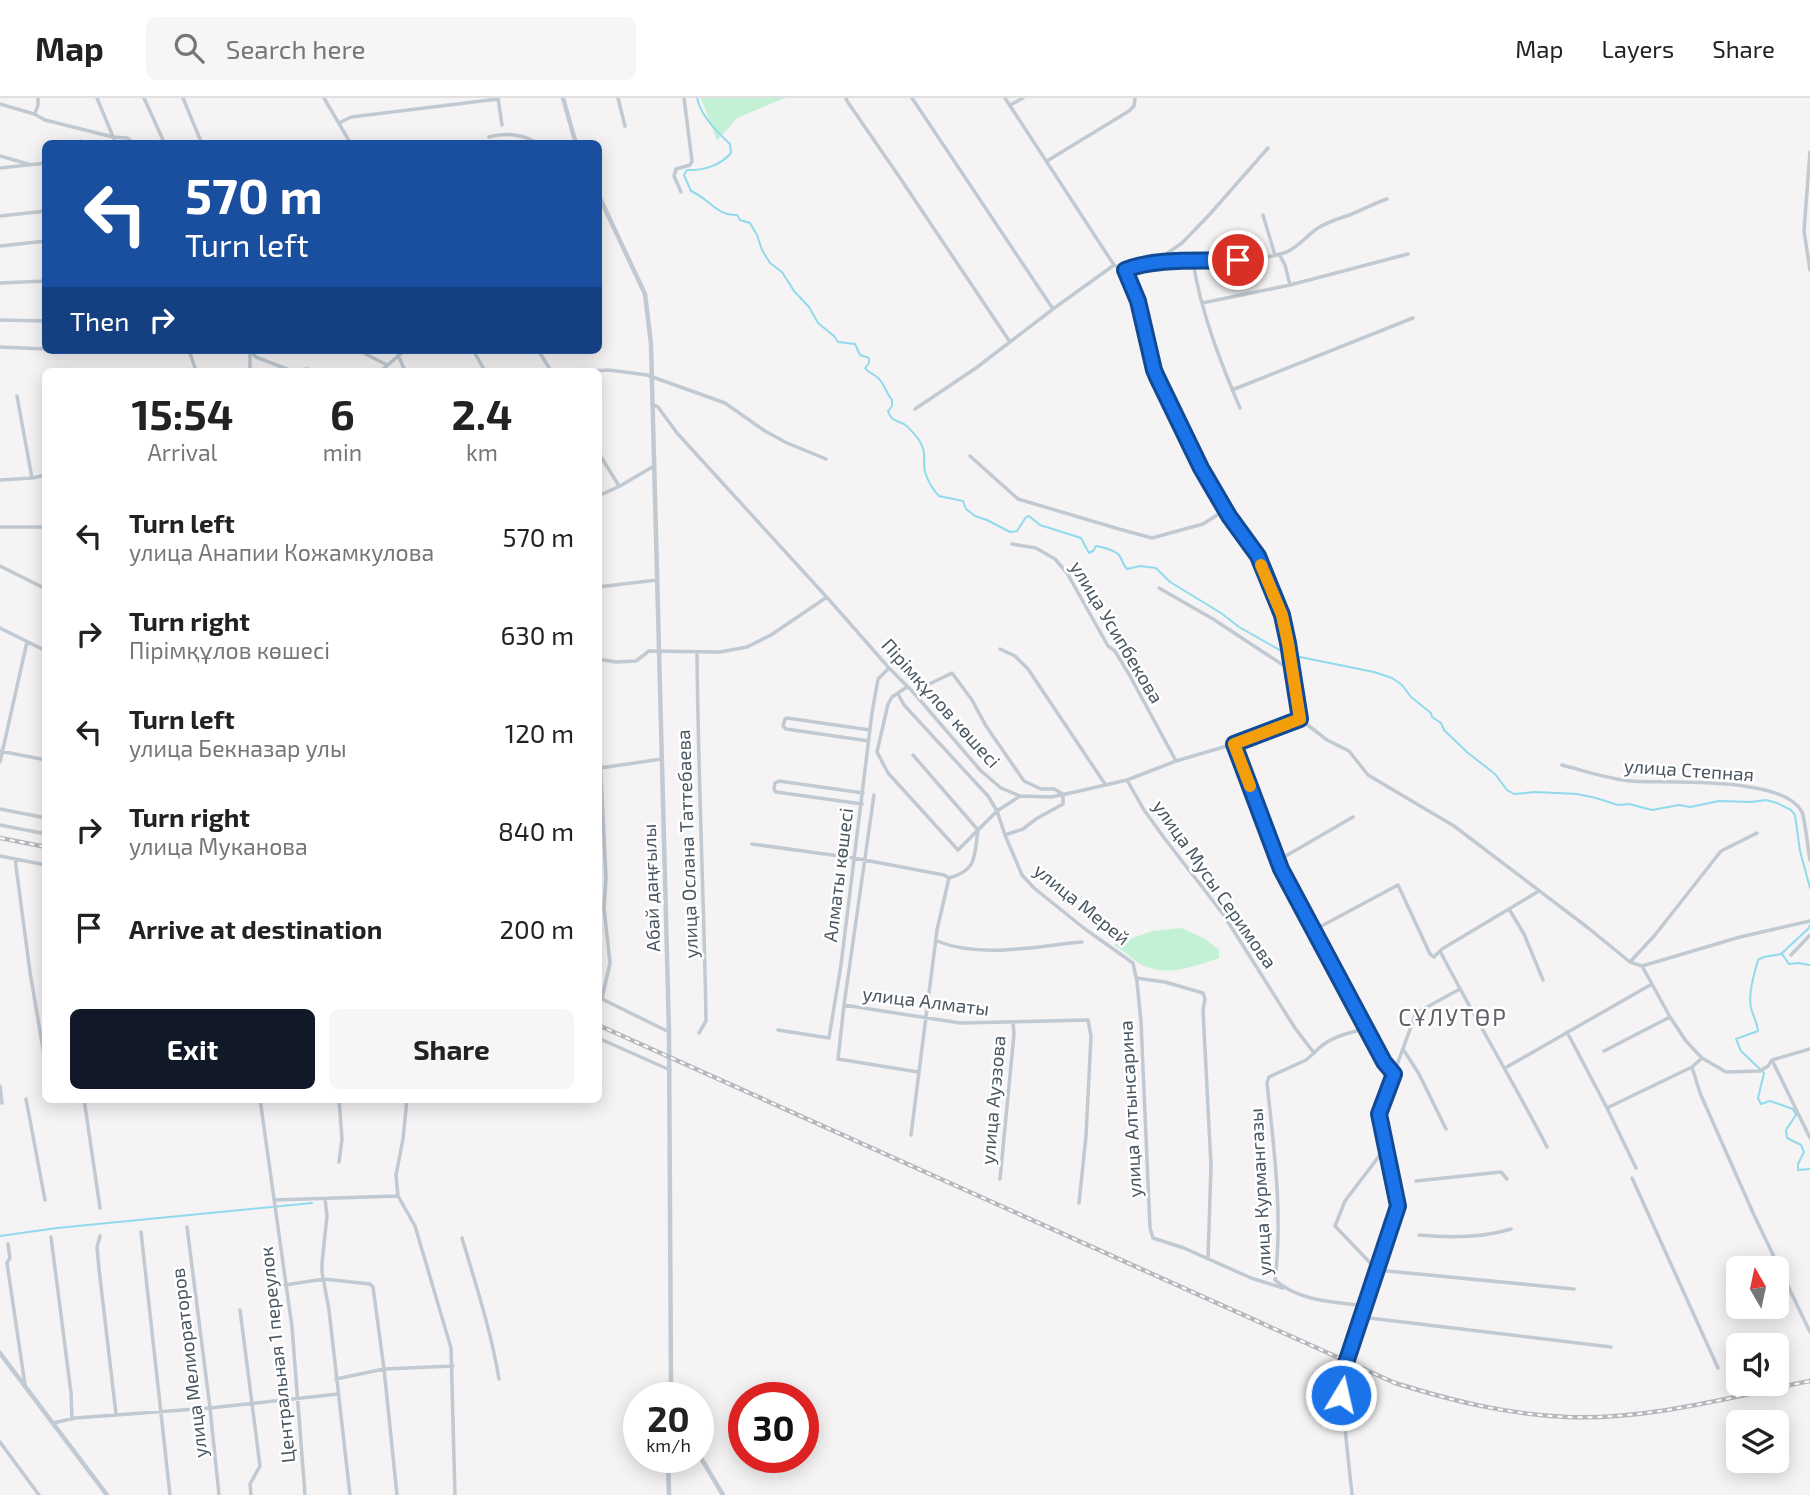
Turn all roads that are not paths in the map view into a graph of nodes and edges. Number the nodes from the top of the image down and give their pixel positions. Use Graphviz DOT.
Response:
graph roads {
  1 [pos="38,98"];
  2 [pos="97,98"];
  3 [pos="144,98"];
  4 [pos="183,98"];
  5 [pos="324,98"];
  6 [pos="498,98"];
  7 [pos="564,98"];
  8 [pos="618,98"];
  9 [pos="684,98"];
  10 [pos="846,98"];
  11 [pos="912,98"];
  12 [pos="1005,98"];
  13 [pos="1023,98"];
  14 [pos="1135,98"];
  15 [pos="0,104"];
  16 [pos="1010,105"];
  17 [pos="34,114"];
  18 [pos="339,123"];
  19 [pos="502,125"];
  20 [pos="625,126"];
  21 [pos="113,137"];
  22 [pos="489,137"];
  23 [pos="114,140"];
  24 [pos="130,140"];
  25 [pos="163,140"];
  26 [pos="200,140"];
  27 [pos="349,140"];
  28 [pos="534,140"];
  29 [pos="573,140"];
  30 [pos="1268,148"];
  31 [pos="1810,152"];
  32 [pos="0,156"];
  33 [pos="10,159"];
  34 [pos="1047,161"];
  35 [pos="42,163"];
  36 [pos="30,164"];
  37 [pos="12,167"];
  38 [pos="0,168"];
  39 [pos="681,192"];
  40 [pos="1387,198"];
  41 [pos="602,203"];
  42 [pos="42,211"];
  43 [pos="1263,215"];
  44 [pos="0,216"];
  45 [pos="42,241"];
  46 [pos="0,246"];
  47 [pos="1408,254"];
  48 [pos="1277,255"];
  49 [pos="1193,262"];
  50 [pos="1154,263"];
  51 [pos="1114,265"];
  52 [pos="1125,270"];
  53 [pos="1810,270"];
  54 [pos="42,281"];
  55 [pos="0,283"];
  56 [pos="1290,285"];
  57 [pos="1202,303"];
  58 [pos="1053,309"];
  59 [pos="1413,318"];
  60 [pos="0,320"];
  61 [pos="42,321"];
  62 [pos="1010,342"];
  63 [pos="0,347"];
  64 [pos="42,349"];
  65 [pos="253,354"];
  66 [pos="366,354"];
  67 [pos="398,355"];
  68 [pos="387,365"];
  69 [pos="285,368"];
  70 [pos="384,368"];
  71 [pos="404,368"];
  72 [pos="602,370"];
  73 [pos="653,378"];
  74 [pos="1232,390"];
  75 [pos="17,396"];
  76 [pos="652,404"];
  77 [pos="1240,408"];
  78 [pos="915,409"];
  79 [pos="970,456"];
  80 [pos="602,458"];
  81 [pos="826,458"];
  82 [pos="654,466"];
  83 [pos="42,476"];
  84 [pos="32,478"];
  85 [pos="0,481"];
  86 [pos="620,486"];
  87 [pos="602,494"];
  88 [pos="1225,510"];
  89 [pos="0,527"];
  90 [pos="42,527"];
  91 [pos="1013,544"];
  92 [pos="0,566"];
  93 [pos="657,580"];
  94 [pos="42,587"];
  95 [pos="602,587"];
  96 [pos="1159,587"];
  97 [pos="827,597"];
  98 [pos="0,628"];
  99 [pos="27,642"];
  100 [pos="42,649"];
  101 [pos="1000,649"];
  102 [pos="658,650"];
  103 [pos="697,652"];
  104 [pos="602,660"];
  105 [pos="889,668"];
  106 [pos="1292,671"];
  107 [pos="907,688"];
  108 [pos="913,692"];
  109 [pos="898,694"];
  110 [pos="1300,719"];
  111 [pos="870,730"];
  112 [pos="869,741"];
  113 [pos="1234,744"];
  114 [pos="1,752"];
  115 [pos="913,755"];
  116 [pos="42,759"];
  117 [pos="662,759"];
  118 [pos="1176,761"];
  119 [pos="0,762"];
  120 [pos="1562,765"];
  121 [pos="602,768"];
  122 [pos="1127,780"];
  123 [pos="1105,784"];
  124 [pos="863,793"];
  125 [pos="1063,794"];
  126 [pos="874,795"];
  127 [pos="1020,796"];
  128 [pos="862,804"];
  129 [pos="602,805"];
  130 [pos="0,809"];
  131 [pos="997,811"];
  132 [pos="42,816"];
  133 [pos="1353,817"];
  134 [pos="0,825"];
  135 [pos="978,830"];
  136 [pos="42,833"];
  137 [pos="1757,833"];
  138 [pos="1005,835"];
  139 [pos="752,845"];
  140 [pos="0,856"];
  141 [pos="15,859"];
  142 [pos="854,859"];
  143 [pos="864,860"];
  144 [pos="1810,860"];
  145 [pos="1277,861"];
  146 [pos="42,864"];
  147 [pos="949,878"];
  148 [pos="1539,891"];
  149 [pos="1509,909"];
  150 [pos="1810,921"];
  151 [pos="1314,930"];
  152 [pos="1810,935"];
  153 [pos="937,941"];
  154 [pos="1082,943"];
  155 [pos="1440,951"];
  156 [pos="1791,956"];
  157 [pos="1630,962"];
  158 [pos="1642,966"];
  159 [pos="1136,978"];
  160 [pos="1543,980"];
  161 [pos="1652,984"];
  162 [pos="1460,989"];
  163 [pos="602,991"];
  164 [pos="602,999"];
  165 [pos="844,1005"];
  166 [pos="927,1017"];
  167 [pos="1670,1017"];
  168 [pos="1013,1023"];
  169 [pos="1368,1028"];
  170 [pos="778,1030"];
  171 [pos="669,1032"];
  172 [pos="1567,1032"];
  173 [pos="699,1033"];
  174 [pos="602,1040"];
  175 [pos="42,1043"];
  176 [pos="1403,1049"];
  177 [pos="1810,1049"];
  178 [pos="1604,1051"];
  179 [pos="1314,1053"];
  180 [pos="1702,1058"];
  181 [pos="1772,1060"];
  182 [pos="1692,1067"];
  183 [pos="1505,1068"];
  184 [pos="670,1070"];
  185 [pos="918,1072"];
  186 [pos="1394,1074"];
  187 [pos="0,1086"];
  188 [pos="26,1098"];
  189 [pos="2,1103"];
  190 [pos="85,1103"];
  191 [pos="261,1103"];
  192 [pos="339,1103"];
  193 [pos="407,1103"];
  194 [pos="1607,1108"];
  195 [pos="1446,1129"];
  196 [pos="911,1135"];
  197 [pos="1810,1138"];
  198 [pos="1386,1147"];
  199 [pos="1548,1147"];
  200 [pos="339,1162"];
  201 [pos="1636,1168"];
  202 [pos="1507,1178"];
  203 [pos="1632,1178"];
  204 [pos="1000,1180"];
  205 [pos="1416,1181"];
  206 [pos="398,1196"];
  207 [pos="325,1199"];
  208 [pos="45,1200"];
  209 [pos="274,1200"];
  210 [pos="1079,1203"];
  211 [pos="100,1208"];
  212 [pos="187,1227"];
  213 [pos="1511,1229"];
  214 [pos="141,1232"];
  215 [pos="1419,1235"];
  216 [pos="51,1237"];
  217 [pos="100,1237"];
  218 [pos="462,1238"];
  219 [pos="8,1244"];
  220 [pos="1208,1259"];
  221 [pos="1377,1270"];
  222 [pos="324,1279"];
  223 [pos="285,1285"];
  224 [pos="1283,1288"];
  225 [pos="1573,1289"];
  226 [pos="1366,1303"];
  227 [pos="240,1310"];
  228 [pos="1361,1317"];
  229 [pos="1810,1332"];
  230 [pos="1611,1347"];
  231 [pos="0,1353"];
  232 [pos="453,1366"];
  233 [pos="1718,1368"];
  234 [pos="384,1369"];
  235 [pos="336,1379"];
  236 [pos="499,1379"];
  237 [pos="671,1382"];
  238 [pos="25,1385"];
  239 [pos="338,1394"];
  240 [pos="297,1399"];
  241 [pos="253,1404"];
  242 [pos="210,1408"];
  243 [pos="161,1412"];
  244 [pos="116,1415"];
  245 [pos="72,1419"];
  246 [pos="53,1423"];
  247 [pos="0,1441"];
  248 [pos="668,1473"];
  249 [pos="710,1473"];
  250 [pos="38,1495"];
  251 [pos="107,1495"];
  252 [pos="170,1495"];
  253 [pos="219,1495"];
  254 [pos="251,1495"];
  255 [pos="306,1495"];
  256 [pos="350,1495"];
  257 [pos="397,1495"];
  258 [pos="455,1495"];
  259 [pos="669,1495"];
  260 [pos="723,1495"];
  261 [pos="1352,1495"];
  1 -- 17 [label="street"];
  2 -- 21 [label="street"];
  3 -- 25 [label="street"];
  4 -- 26 [label="street"];
  5 -- 18 [label="street"];
  6 -- 18 [label="street"];
  6 -- 19 [label="street"];
  7 -- 29 [label="street"];
  8 -- 20 [label="street"];
  9 -- 39 [label="street"];
  10 -- 62 [label="street"];
  11 -- 58 [label="street"];
  12 -- 16 [label="street"];
  13 -- 16 [label="street"];
  14 -- 34 [label="street"];
  15 -- 17 [label="street"];
  16 -- 34 [label="street"];
  17 -- 21 [label="street"];
  18 -- 27 [label="street"];
  21 -- 23 [label="street"];
  21 -- 24 [label="street"];
  22 -- 28 [label="street"];
  30 -- 50 [label="street"];
  31 -- 53 [label="street"];
  32 -- 33 [label="street"];
  33 -- 36 [label="street"];
  33 -- 37 [label="street"];
  34 -- 51 [label="street"];
  35 -- 36 [label="street"];
  36 -- 37 [label="street"];
  37 -- 38 [label="street"];
  40 -- 48 [label="street"];
  41 -- 73 [label="street, Абай даңғылы"];
  42 -- 44 [label="street"];
  43 -- 48 [label="street"];
  45 -- 46 [label="street"];
  47 -- 56 [label="street"];
  48 -- 49 [label="street"];
  48 -- 56 [label="street"];
  49 -- 50 [label="street"];
  49 -- 57 [label="street"];
  50 -- 52 [label="street"];
  51 -- 52 [label="street"];
  51 -- 58 [label="street"];
  52 -- 88 [label="street"];
  54 -- 55 [label="street"];
  56 -- 57 [label="street"];
  57 -- 74 [label="street"];
  58 -- 62 [label="street"];
  59 -- 74 [label="street"];
  60 -- 61 [label="street"];
  62 -- 78 [label="street"];
  63 -- 64 [label="street"];
  65 -- 69 [label="street"];
  66 -- 68 [label="street"];
  67 -- 68 [label="street"];
  67 -- 71 [label="street"];
  68 -- 70 [label="street"];
  72 -- 73 [label="street"];
  73 -- 76 [label="street, Абай даңғылы"];
  73 -- 81 [label="street"];
  74 -- 77 [label="street"];
  75 -- 84 [label="street"];
  76 -- 82 [label="street, Абай даңғылы"];
  76 -- 97 [label="street, Пірімқұлов көшесі"];
  79 -- 88 [label="street"];
  80 -- 86 [label="street"];
  82 -- 86 [label="street"];
  82 -- 93 [label="street, Абай даңғылы"];
  83 -- 84 [label="street"];
  84 -- 85 [label="street"];
  86 -- 87 [label="street"];
  88 -- 106 [label="street"];
  89 -- 90 [label="street"];
  91 -- 118 [label="street, улица Усипбекова"];
  92 -- 94 [label="street"];
  93 -- 95 [label="street"];
  93 -- 102 [label="street, Абай даңғылы"];
  96 -- 106 [label="street"];
  97 -- 103 [label="street"];
  97 -- 105 [label="street, Пірімқұлов көшесі"];
  98 -- 99 [label="street"];
  99 -- 100 [label="street"];
  99 -- 114 [label="street"];
  101 -- 123 [label="street"];
  102 -- 103 [label="street"];
  102 -- 104 [label="street"];
  102 -- 117 [label="street, Абай даңғылы"];
  103 -- 173 [label="street, улица Ослана Таттебаева"];
  105 -- 107 [label="street, Пірімқұлов көшесі"];
  105 -- 111 [label="street, Алматы көшесі"];
  106 -- 110 [label="street"];
  107 -- 108 [label="street, Пірімқұлов көшесі"];
  107 -- 109 [label="street"];
  108 -- 125 [label="street"];
  108 -- 127 [label="street, Пірімқұлов көшесі"];
  109 -- 131 [label="street, улица Мерей"];
  109 -- 135 [label="street"];
  110 -- 113 [label="street, Пірімқұлов көшесі"];
  110 -- 148 [label="street"];
  111 -- 112 [label="street, Алматы көшесі"];
  111 -- 112 [label="street"];
  112 -- 124 [label="street, Алматы көшесі"];
  113 -- 118 [label="street, Пірімқұлов көшесі"];
  113 -- 145 [label="street"];
  114 -- 116 [label="street"];
  114 -- 119 [label="street"];
  115 -- 135 [label="street"];
  117 -- 121 [label="street"];
  117 -- 171 [label="street, Абай даңғылы"];
  118 -- 122 [label="street, Пірімқұлов көшесі"];
  120 -- 144 [label="street, улица Степная"];
  122 -- 123 [label="street, Пірімқұлов көшесі"];
  122 -- 179 [label="street, улица Мусы Серимова"];
  123 -- 125 [label="street, Пірімқұлов көшесі"];
  124 -- 128 [label="street, Алматы көшесі"];
  124 -- 128 [label="street"];
  125 -- 127 [label="street, Пірімқұлов көшесі"];
  125 -- 138 [label="street"];
  126 -- 143 [label="street"];
  127 -- 131 [label="street"];
  128 -- 142 [label="street, Алматы көшесі"];
  129 -- 163 [label="street"];
  130 -- 132 [label="street"];
  131 -- 135 [label="street"];
  131 -- 138 [label="street, улица Мерей"];
  133 -- 145 [label="street"];
  134 -- 136 [label="street"];
  135 -- 147 [label="street"];
  137 -- 157 [label="street"];
  138 -- 159 [label="street, улица Мерей"];
  139 -- 142 [label="street"];
  140 -- 141 [label="street"];
  141 -- 146 [label="street"];
  141 -- 175 [label="street"];
  142 -- 143 [label="street"];
  142 -- 170 [label="street, Алматы көшесі"];
  143 -- 147 [label="street"];
  143 -- 165 [label="street"];
  145 -- 151 [label="street"];
  147 -- 153 [label="street"];
  148 -- 149 [label="street"];
  148 -- 157 [label="street"];
  149 -- 155 [label="street"];
  149 -- 160 [label="street"];
  150 -- 158 [label="street"];
  151 -- 155 [label="street"];
  151 -- 169 [label="street"];
  152 -- 156 [label="street"];
  153 -- 154 [label="street"];
  153 -- 166 [label="street"];
  155 -- 162 [label="street"];
  157 -- 158 [label="street"];
  158 -- 161 [label="street"];
  159 -- 220 [label="street, улица Алтынсарина"];
  159 -- 220 [label="street"];
  161 -- 167 [label="street"];
  161 -- 172 [label="street"];
  162 -- 176 [label="street"];
  162 -- 183 [label="street"];
  164 -- 171 [label="street"];
  165 -- 166 [label="street, улица Алматы"];
  165 -- 185 [label="street"];
  166 -- 168 [label="street, улица Алматы"];
  166 -- 185 [label="street"];
  167 -- 178 [label="street"];
  167 -- 180 [label="street"];
  168 -- 204 [label="street, улица Ауэзова"];
  168 -- 210 [label="street, улица Алматы"];
  169 -- 179 [label="street"];
  169 -- 186 [label="street"];
  171 -- 184 [label="street, Абай даңғылы"];
  172 -- 183 [label="street"];
  172 -- 194 [label="street"];
  174 -- 184 [label="street"];
  176 -- 186 [label="street"];
  176 -- 195 [label="street"];
  177 -- 181 [label="street"];
  179 -- 224 [label="street, улица Курмангазы"];
  180 -- 181 [label="street"];
  180 -- 182 [label="street"];
  181 -- 197 [label="street"];
  182 -- 194 [label="street"];
  182 -- 229 [label="street"];
  183 -- 199 [label="street"];
  184 -- 237 [label="street, Абай даңғылы"];
  185 -- 196 [label="street"];
  186 -- 198 [label="street"];
  187 -- 189 [label="street"];
  188 -- 208 [label="street"];
  190 -- 211 [label="street"];
  191 -- 209 [label="street, Центральная 1 переулок"];
  192 -- 200 [label="street"];
  193 -- 206 [label="street"];
  194 -- 201 [label="street"];
  198 -- 221 [label="street"];
  198 -- 221 [label="street"];
  202 -- 205 [label="street"];
  203 -- 233 [label="street"];
  206 -- 207 [label="street"];
  206 -- 232 [label="street"];
  207 -- 209 [label="street"];
  207 -- 222 [label="street"];
  209 -- 223 [label="street, Центральная 1 переулок"];
  212 -- 242 [label="street, улица Мелиораторов"];
  213 -- 215 [label="street"];
  214 -- 243 [label="street"];
  216 -- 245 [label="street"];
  217 -- 244 [label="street"];
  218 -- 236 [label="street"];
  219 -- 238 [label="street"];
  220 -- 224 [label="street"];
  221 -- 225 [label="street"];
  221 -- 226 [label="street"];
  222 -- 223 [label="street"];
  222 -- 234 [label="street"];
  222 -- 235 [label="street"];
  223 -- 240 [label="street, Центральная 1 переулок"];
  224 -- 226 [label="street, улица Курмангазы"];
  226 -- 228 [label="street"];
  227 -- 241 [label="street"];
  228 -- 230 [label="street"];
  228 -- 261 [label="street"];
  231 -- 238 [label="street"];
  232 -- 234 [label="street"];
  232 -- 258 [label="street"];
  234 -- 235 [label="street"];
  234 -- 257 [label="street"];
  235 -- 239 [label="street"];
  238 -- 246 [label="street"];
  239 -- 240 [label="street"];
  239 -- 256 [label="street"];
  240 -- 241 [label="street"];
  240 -- 255 [label="street, Центральная 1 переулок"];
  241 -- 242 [label="street"];
  241 -- 254 [label="street"];
  242 -- 243 [label="street"];
  242 -- 253 [label="street, улица Мелиораторов"];
  243 -- 244 [label="street"];
  243 -- 252 [label="street"];
  244 -- 245 [label="street"];
  245 -- 246 [label="street"];
  246 -- 251 [label="street"];
  247 -- 250 [label="street"];
  248 -- 259 [label="street"];
  249 -- 260 [label="street"];
}
